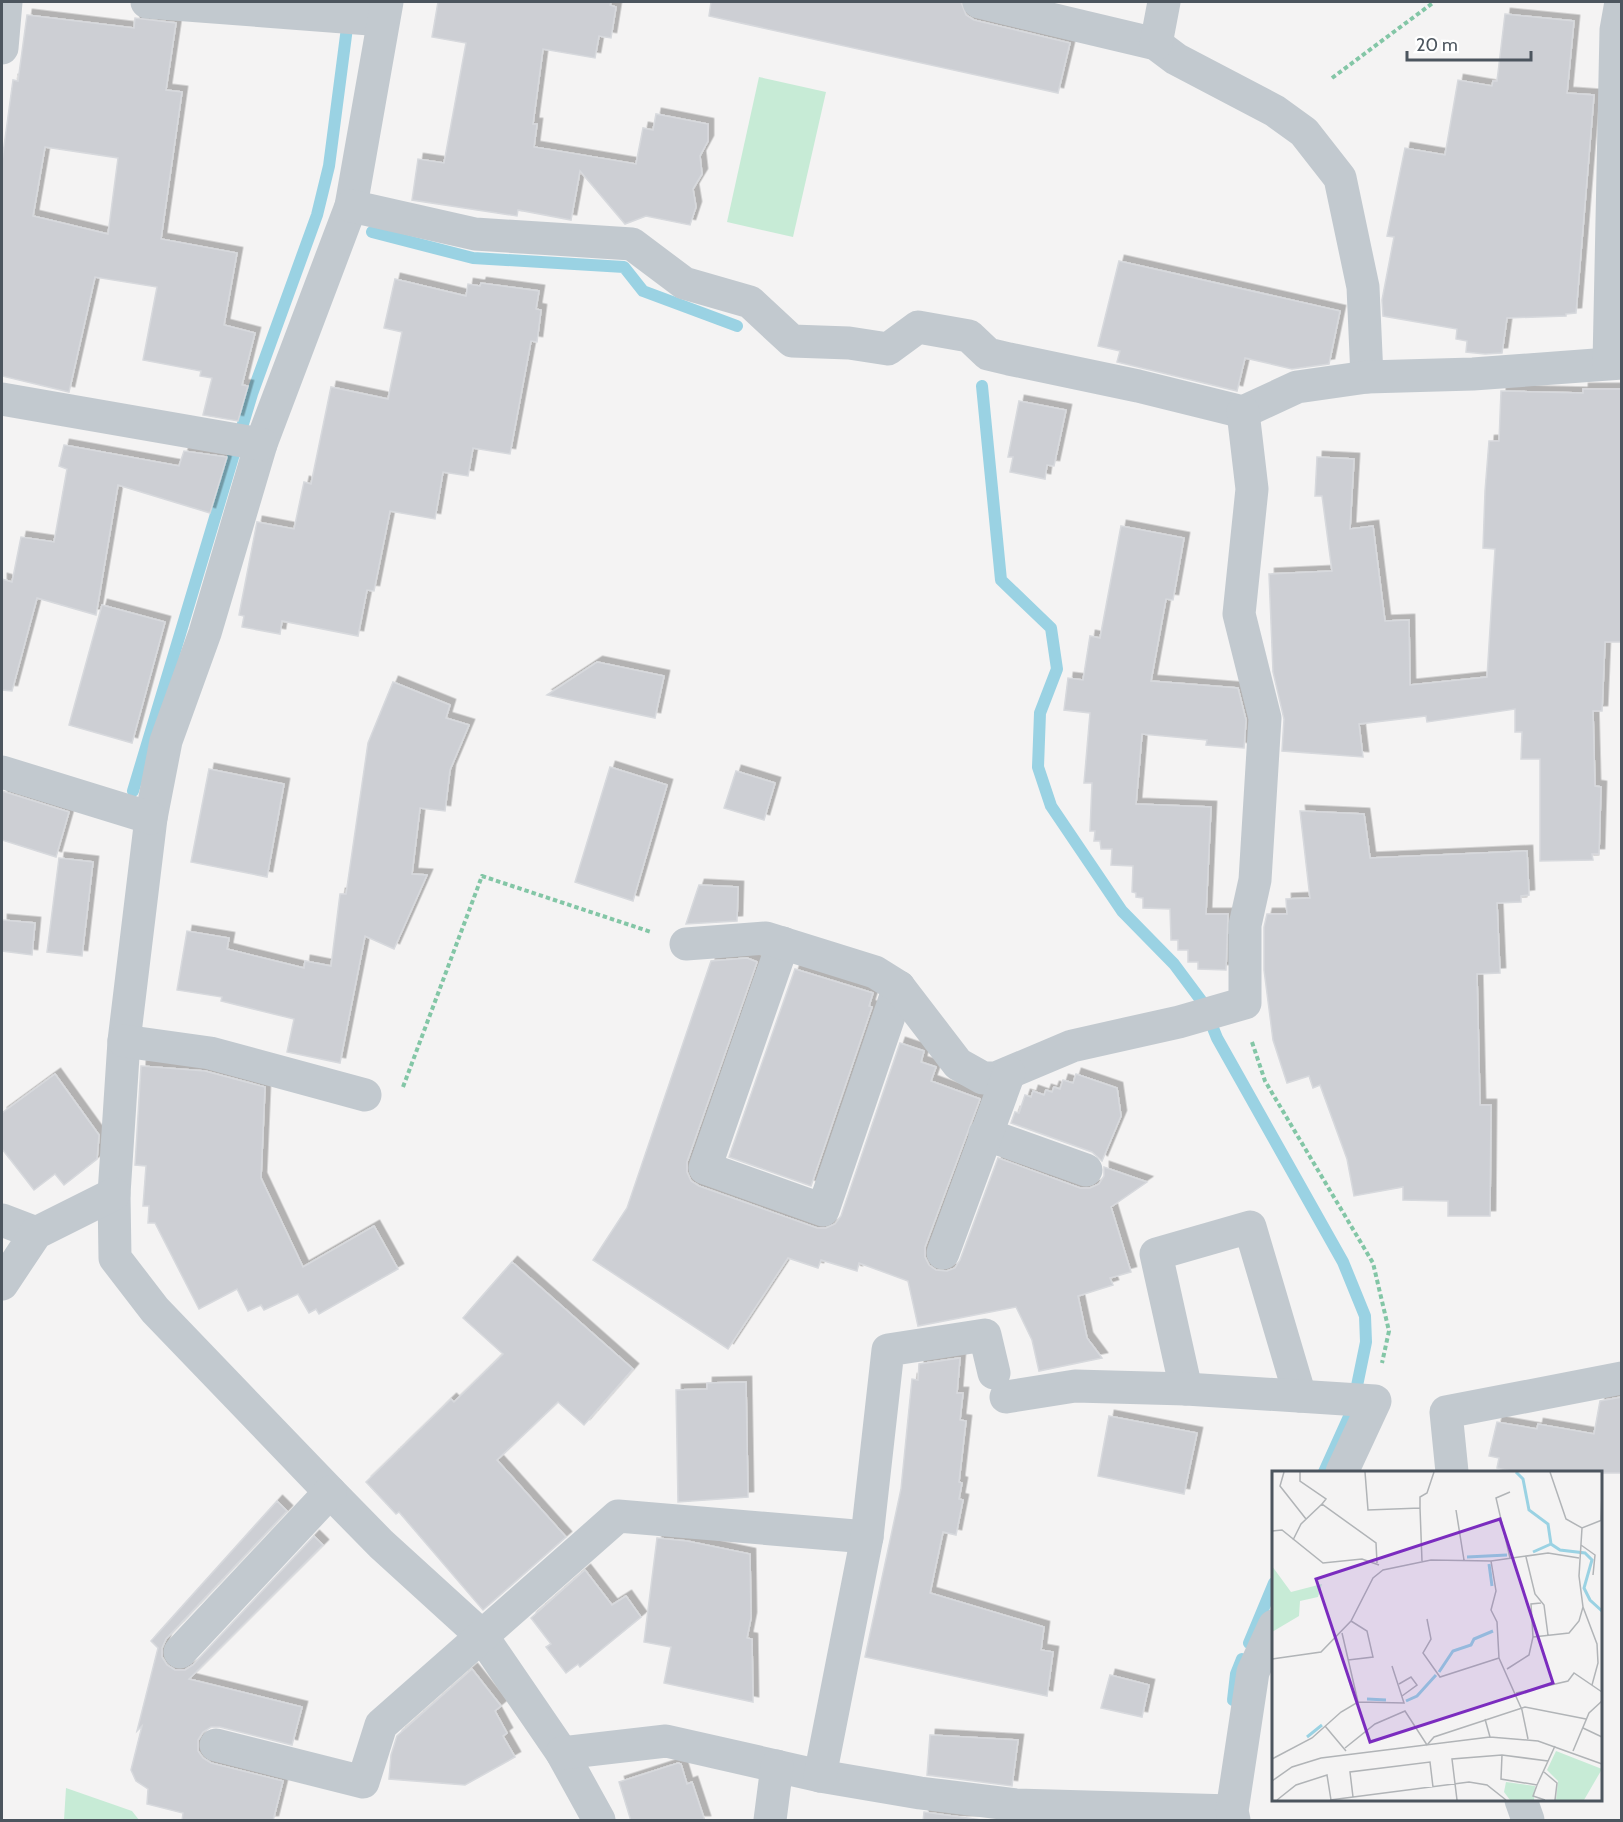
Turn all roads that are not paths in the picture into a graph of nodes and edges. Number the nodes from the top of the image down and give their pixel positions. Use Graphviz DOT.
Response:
graph roads {
  1 [pos="6,2"];
  2 [pos="147,2"];
  3 [pos="979,2"];
  4 [pos="1164,2"];
  5 [pos="1621,2"];
  6 [pos="367,13"];
  7 [pos="1156,44"];
  8 [pos="2,48"];
  9 [pos="351,206"];
  10 [pos="1615,363"];
  11 [pos="1367,377"];
  12 [pos="2,399"];
  13 [pos="1244,412"];
  14 [pos="261,444"];
  15 [pos="2,772"];
  16 [pos="151,818"];
  17 [pos="783,943"];
  18 [pos="686,944"];
  19 [pos="899,987"];
  20 [pos="124,1041"];
  21 [pos="1009,1073"];
  22 [pos="365,1095"];
  23 [pos="985,1134"];
  24 [pos="1086,1170"];
  25 [pos="114,1194"];
  26 [pos="2,1220"];
  27 [pos="36,1233"];
  28 [pos="943,1253"];
  29 [pos="2,1284"];
  30 [pos="1622,1378"];
  31 [pos="1186,1389"];
  32 [pos="1300,1396"];
  33 [pos="1343,1471"];
  34 [pos="1452,1471"];
  35 [pos="330,1492"];
  36 [pos="867,1537"];
  37 [pos="1272,1630"];
  38 [pos="482,1636"];
  39 [pos="180,1652"];
  40 [pos="216,1745"];
  41 [pos="562,1753"];
  42 [pos="777,1766"];
  43 [pos="820,1776"];
  44 [pos="1521,1801"];
  45 [pos="1233,1816"];
  46 [pos="599,1821"];
  47 [pos="770,1821"];
  48 [pos="1528,1821"];
  1 -- 8 [label="street"];
  2 -- 6 [label="street"];
  3 -- 7 [label="street"];
  4 -- 7 [label="street"];
  5 -- 10 [label="street"];
  6 -- 9 [label="street"];
  7 -- 11 [label="street"];
  9 -- 13 [label="street"];
  9 -- 14 [label="street"];
  10 -- 11 [label="street"];
  11 -- 13 [label="street"];
  12 -- 14 [label="street"];
  13 -- 21 [label="street"];
  14 -- 16 [label="street"];
  15 -- 16 [label="street"];
  16 -- 20 [label="street"];
  17 -- 18 [label="street"];
  17 -- 19 [label="street"];
  17 -- 19 [label="street"];
  19 -- 21 [label="street"];
  20 -- 22 [label="street"];
  20 -- 25 [label="street"];
  21 -- 23 [label="street"];
  23 -- 24 [label="street"];
  23 -- 28 [label="street"];
  25 -- 27 [label="street"];
  25 -- 35 [label="street"];
  26 -- 27 [label="street"];
  27 -- 29 [label="street"];
  30 -- 34 [label="street"];
  31 -- 32 [label="street"];
  31 -- 32 [label="street"];
  31 -- 36 [label="street"];
  32 -- 33 [label="street"];
  35 -- 38 [label="street"];
  35 -- 39 [label="street"];
  36 -- 38 [label="street"];
  36 -- 43 [label="street"];
  37 -- 45 [label="street"];
  38 -- 40 [label="street"];
  38 -- 41 [label="street"];
  41 -- 42 [label="street"];
  41 -- 46 [label="street"];
  42 -- 43 [label="street"];
  42 -- 47 [label="street"];
  43 -- 45 [label="street"];
  44 -- 48 [label="street"];
}
